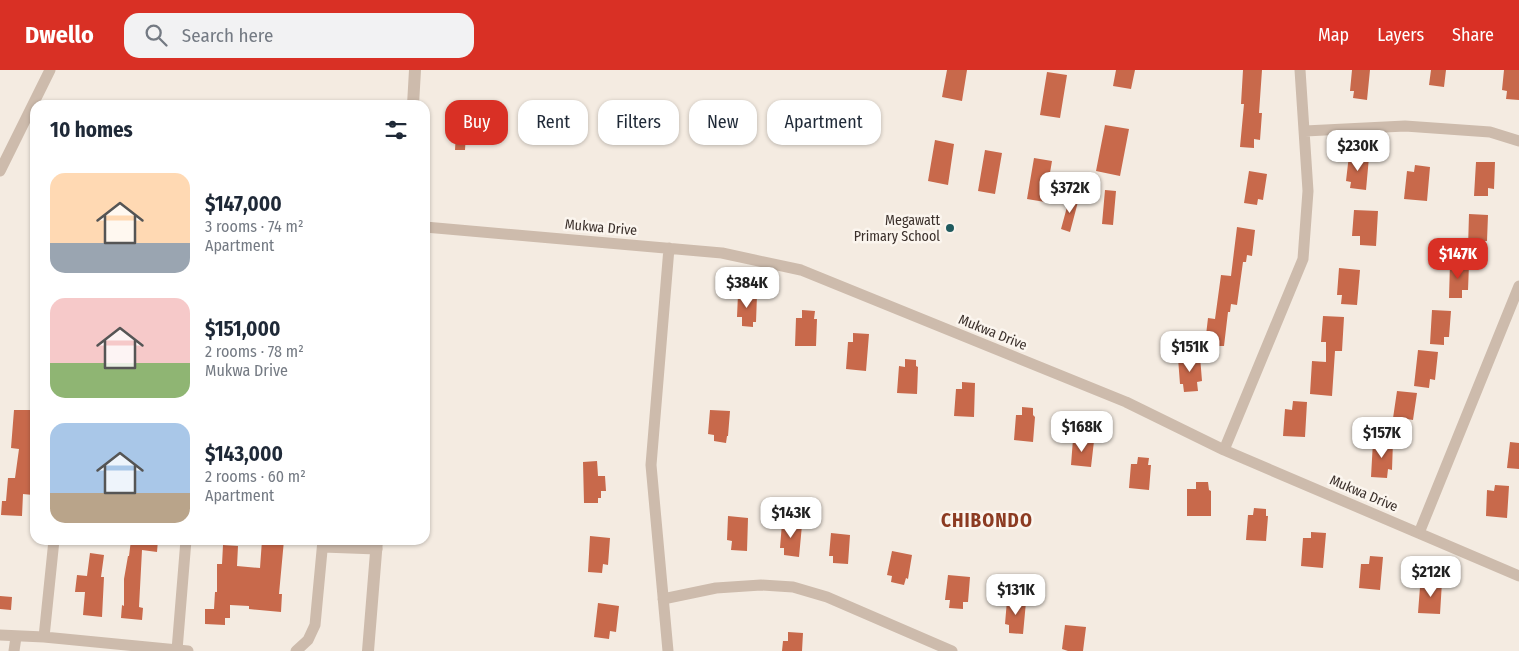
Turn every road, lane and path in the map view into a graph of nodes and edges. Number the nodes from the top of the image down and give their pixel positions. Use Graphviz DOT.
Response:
graph roads {
  1 [pos="50,70"];
  2 [pos="416,70"];
  3 [pos="1300,70"];
  4 [pos="35,100"];
  5 [pos="413,100"];
  6 [pos="30,110"];
  7 [pos="1305,131"];
  8 [pos="1519,141"];
  9 [pos="0,171"];
  10 [pos="430,227"];
  11 [pos="669,248"];
  12 [pos="1519,286"];
  13 [pos="1224,450"];
  14 [pos="1419,533"];
  15 [pos="53,545"];
  16 [pos="186,545"];
  17 [pos="323,545"];
  18 [pos="377,545"];
  19 [pos="1519,576"];
  20 [pos="663,599"];
  21 [pos="0,636"];
  22 [pos="16,637"];
  23 [pos="44,637"];
  24 [pos="183,650"];
  25 [pos="14,651"];
  26 [pos="296,651"];
  27 [pos="368,651"];
  28 [pos="668,651"];
  29 [pos="952,651"];
  1 -- 4 [label="street"];
  2 -- 5 [label="street"];
  3 -- 7 [label="street"];
  6 -- 9 [label="street"];
  7 -- 8 [label="street"];
  7 -- 13 [label="street"];
  10 -- 11 [label="street, Mukwa Drive"];
  11 -- 13 [label="street, Mukwa Drive"];
  11 -- 20 [label="street"];
  12 -- 14 [label="street"];
  13 -- 14 [label="street, Mukwa Drive"];
  14 -- 19 [label="street, Mukwa Drive"];
  15 -- 23 [label="street"];
  16 -- 24 [label="street"];
  17 -- 26 [label="street"];
  18 -- 27 [label="street"];
  20 -- 28 [label="street"];
  20 -- 29 [label="street"];
  21 -- 22 [label="street"];
  22 -- 23 [label="street"];
  22 -- 25 [label="street"];
  23 -- 24 [label="street"];
}
